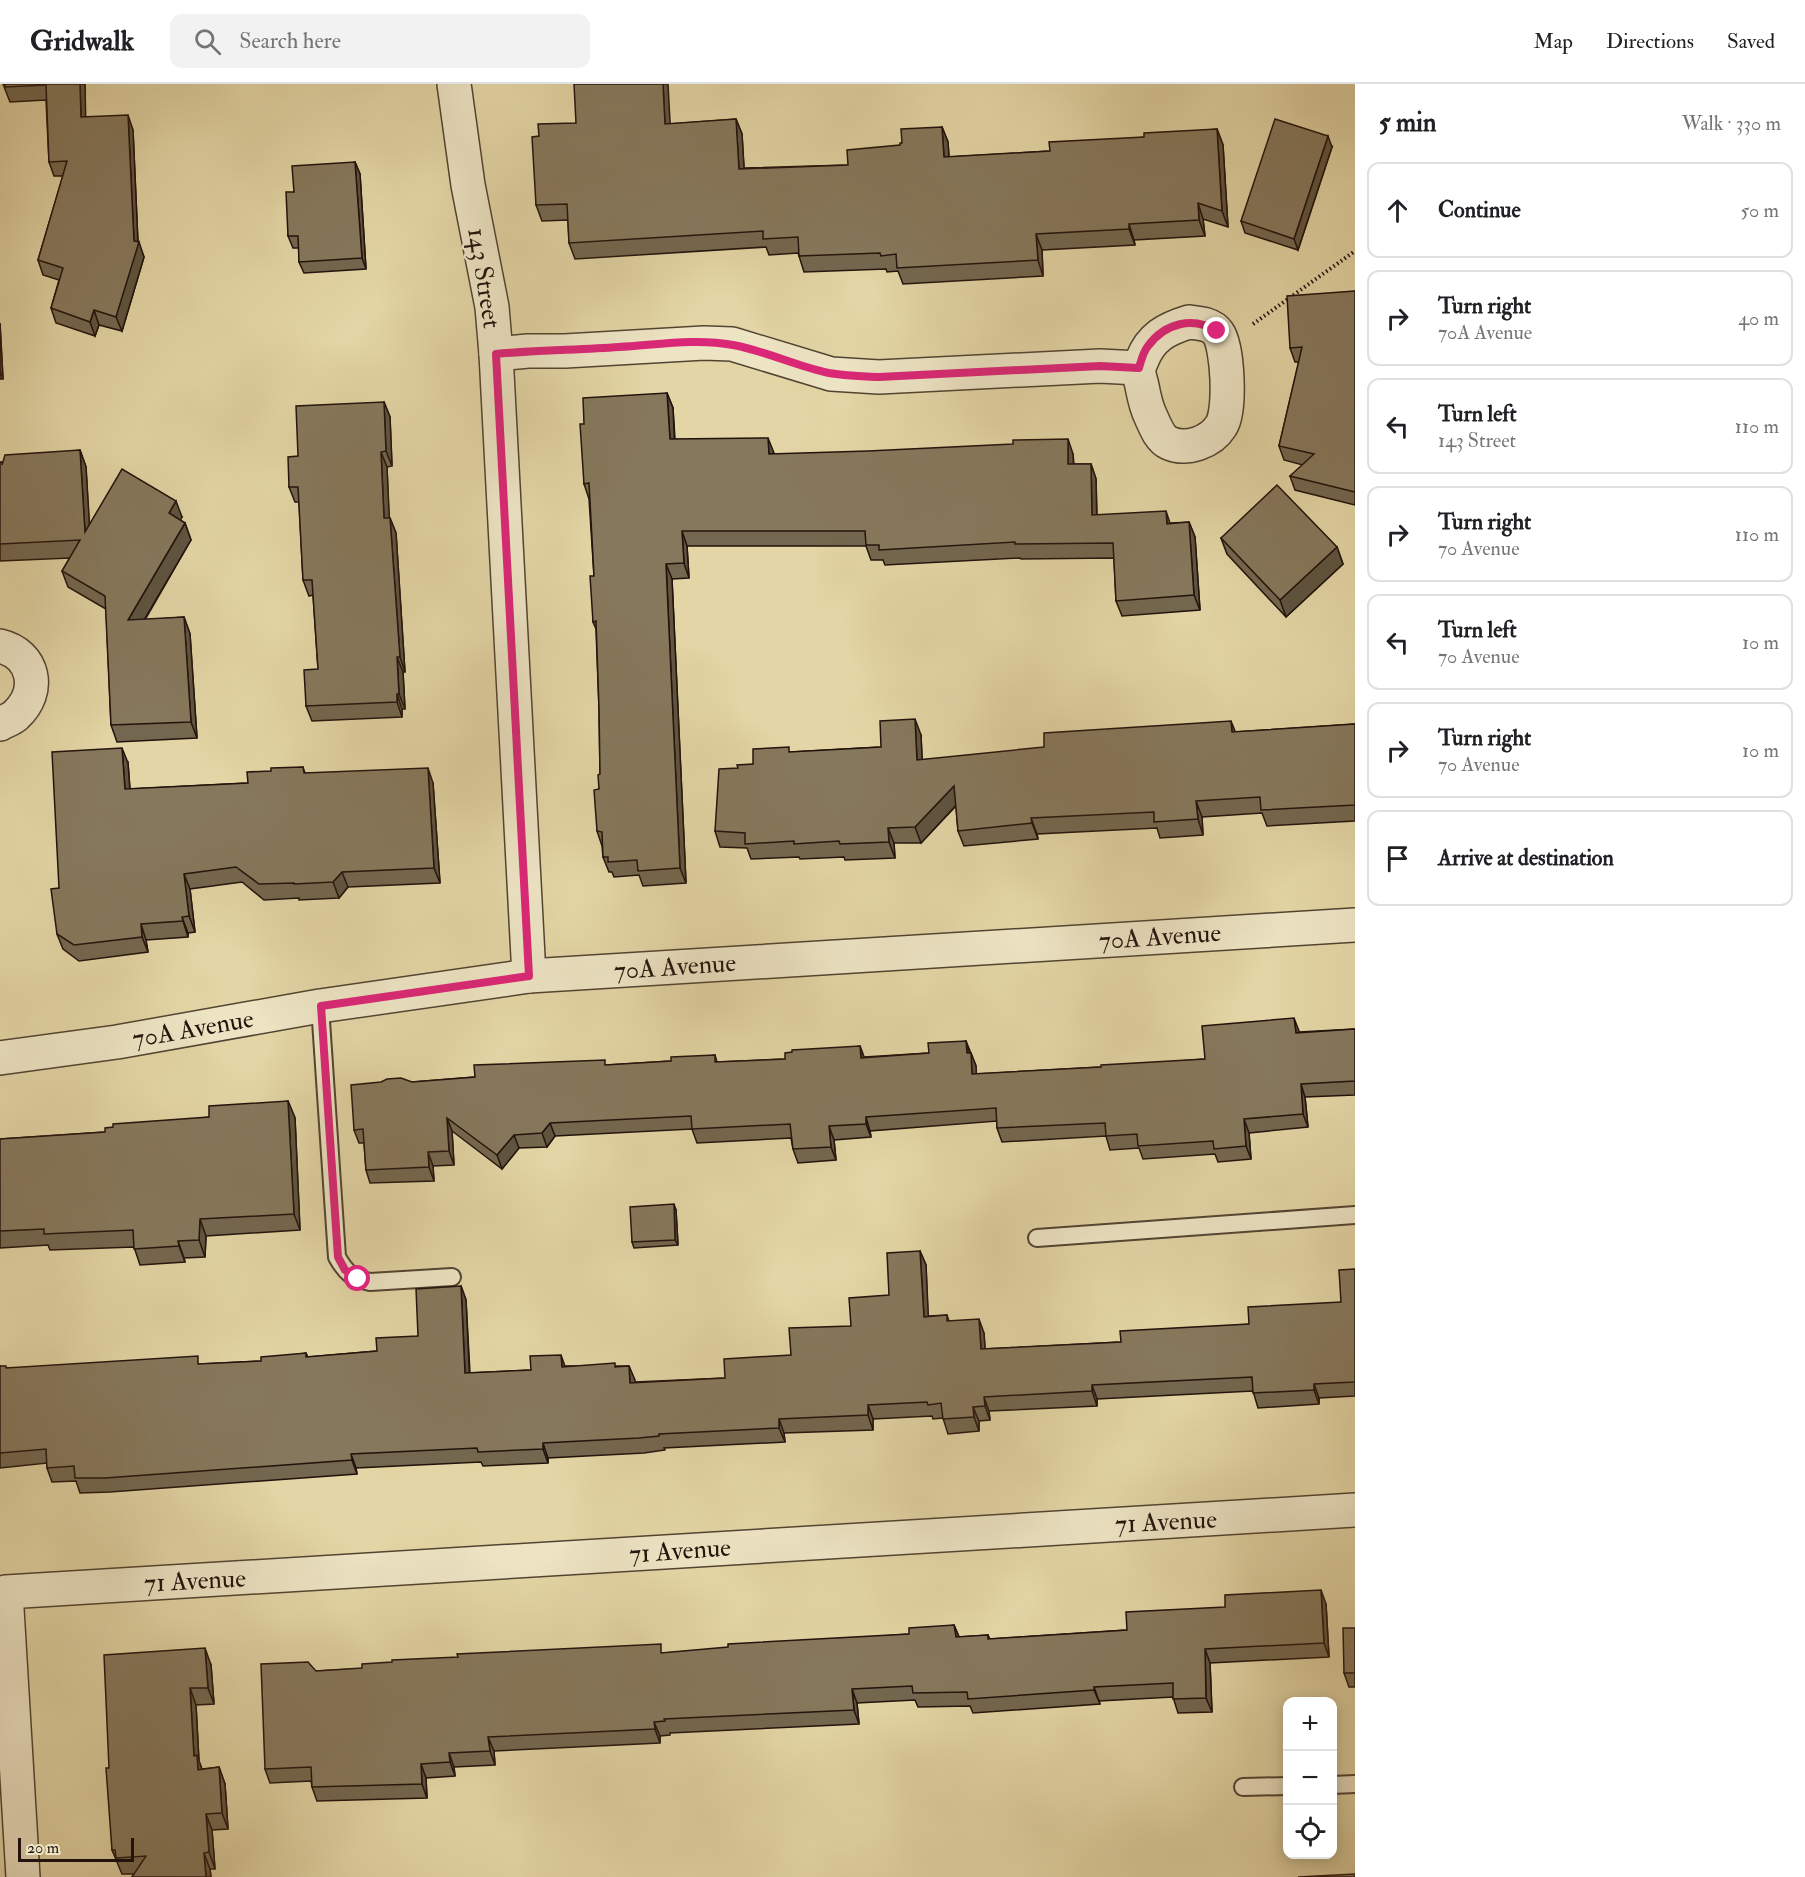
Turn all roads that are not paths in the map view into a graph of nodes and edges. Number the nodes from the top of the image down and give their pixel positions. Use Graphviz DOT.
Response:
graph roads {
  1 [pos="454,84"];
  2 [pos="496,354"];
  3 [pos="1139,368"];
  4 [pos="0,646"];
  5 [pos="0,724"];
  6 [pos="1355,926"];
  7 [pos="529,976"];
  8 [pos="321,1006"];
  9 [pos="0,1058"];
  10 [pos="1355,1215"];
  11 [pos="1036,1238"];
  12 [pos="452,1277"];
  13 [pos="1355,1510"];
  14 [pos="1355,1784"];
  15 [pos="1337,1785"];
  16 [pos="1283,1786"];
  17 [pos="1243,1787"];
  18 [pos="23,1877"];
  1 -- 2 [label="street, 143 Street"];
  2 -- 3 [label="street"];
  2 -- 7 [label="street, 143 Street"];
  4 -- 5 [label="street"];
  6 -- 7 [label="street, 70A Avenue"];
  7 -- 8 [label="street, 70A Avenue"];
  8 -- 9 [label="street, 70A Avenue"];
  8 -- 12 [label="lane"];
  10 -- 11 [label="lane"];
  13 -- 18 [label="street, 71 Avenue"];
  14 -- 15 [label="lane"];
  16 -- 17 [label="lane"];
}
